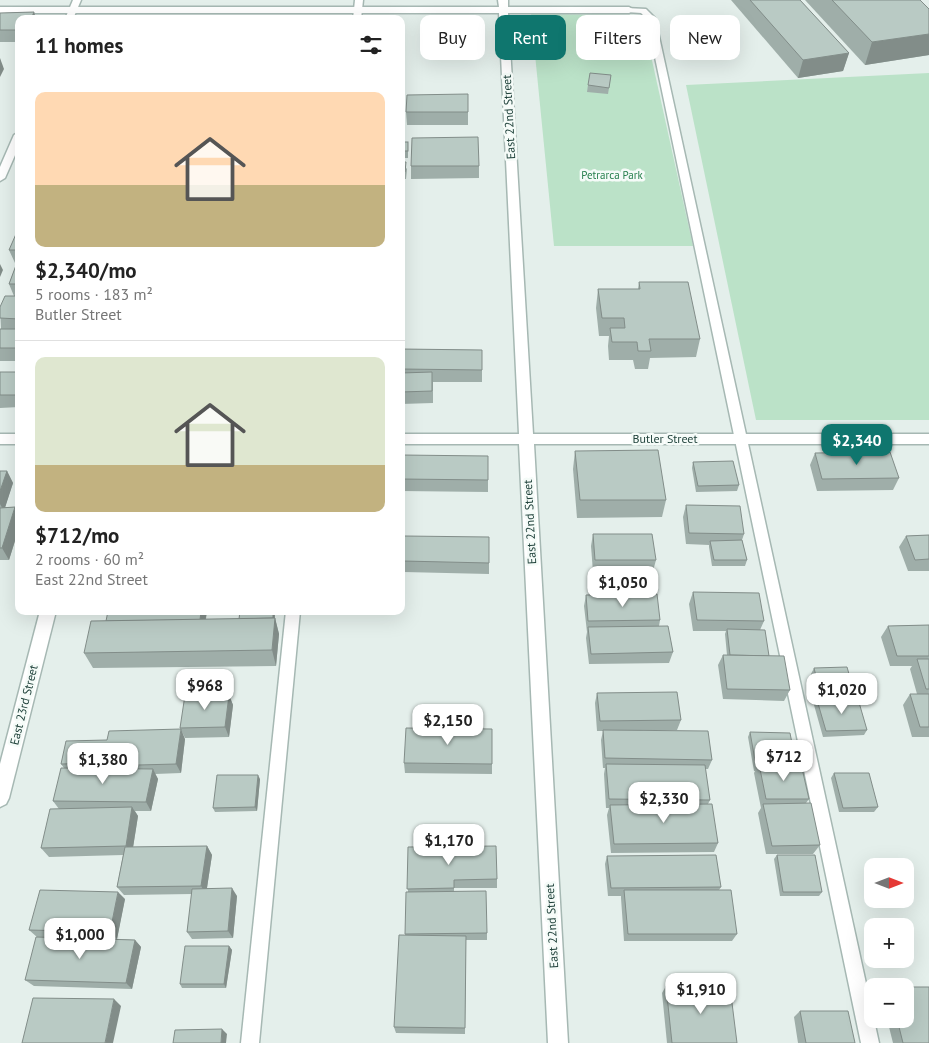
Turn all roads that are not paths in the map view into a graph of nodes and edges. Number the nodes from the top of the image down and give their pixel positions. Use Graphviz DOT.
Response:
graph roads {
  1 [pos="77,0"];
  2 [pos="216,0"];
  3 [pos="503,5"];
  4 [pos="0,10"];
  5 [pos="358,10"];
  6 [pos="629,10"];
  7 [pos="212,14"];
  8 [pos="71,15"];
  9 [pos="15,144"];
  10 [pos="0,178"];
  11 [pos="0,439"];
  12 [pos="15,439"];
  13 [pos="405,439"];
  14 [pos="739,439"];
  15 [pos="929,439"];
  16 [pos="526,440"];
  17 [pos="47,615"];
  18 [pos="293,615"];
  19 [pos="0,798"];
  20 [pos="250,1043"];
  21 [pos="558,1043"];
  22 [pos="870,1043"];
  1 -- 8 [label="lane"];
  2 -- 7 [label="street"];
  3 -- 5 [label="street"];
  3 -- 6 [label="street"];
  3 -- 16 [label="street, East 22nd Street"];
  4 -- 8 [label="street"];
  5 -- 7 [label="street"];
  6 -- 14 [label="lane"];
  7 -- 8 [label="street"];
  9 -- 10 [label="lane"];
  11 -- 12 [label="street"];
  13 -- 16 [label="street, Butler Street"];
  14 -- 15 [label="street, Butler Street"];
  14 -- 16 [label="street, Butler Street"];
  14 -- 22 [label="lane"];
  16 -- 21 [label="street, East 22nd Street"];
  17 -- 19 [label="street, East 23rd Street"];
  18 -- 20 [label="lane"];
}
